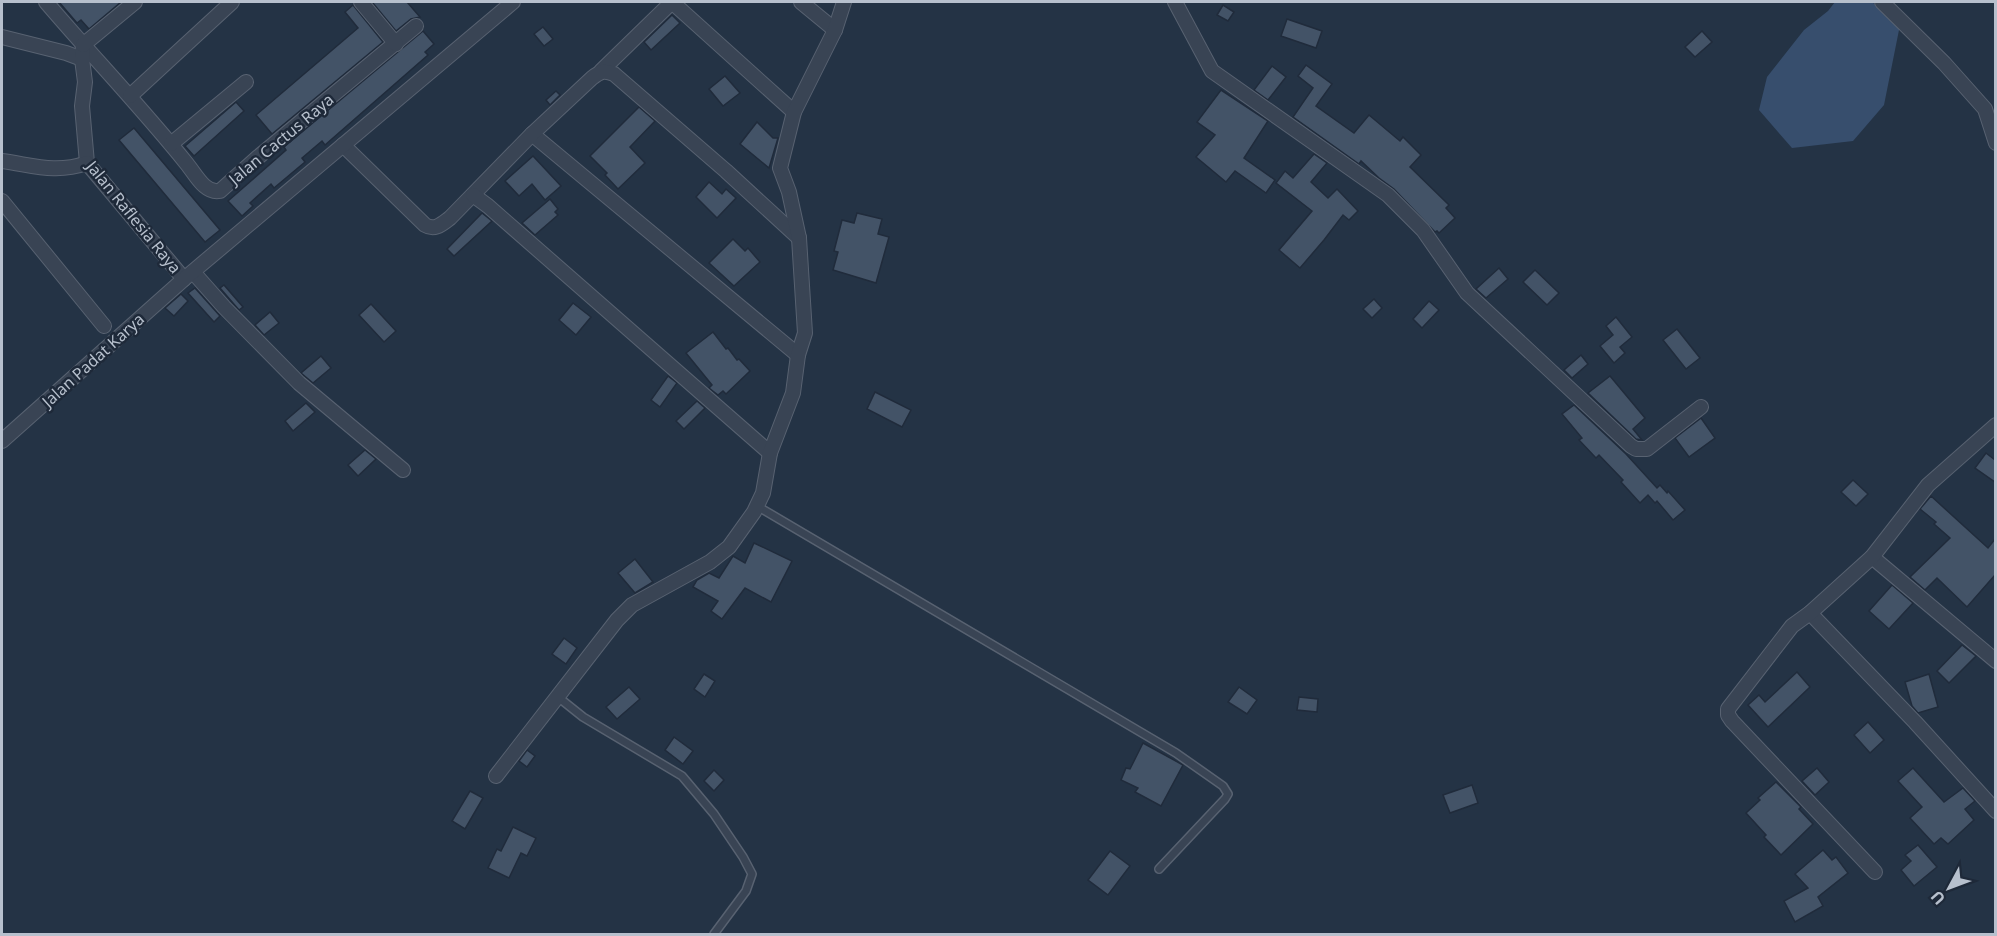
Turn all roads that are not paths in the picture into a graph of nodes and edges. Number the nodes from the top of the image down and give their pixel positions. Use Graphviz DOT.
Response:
graph roads {
  1 [pos="46,2"];
  2 [pos="135,2"];
  3 [pos="232,2"];
  4 [pos="361,2"];
  5 [pos="513,2"];
  6 [pos="672,2"];
  7 [pos="801,2"];
  8 [pos="844,2"];
  9 [pos="1175,2"];
  10 [pos="1882,2"];
  11 [pos="416,26"];
  12 [pos="835,30"];
  13 [pos="2,37"];
  14 [pos="396,44"];
  15 [pos="82,52"];
  16 [pos="601,71"];
  17 [pos="246,82"];
  18 [pos="130,96"];
  19 [pos="794,112"];
  20 [pos="532,134"];
  21 [pos="1995,143"];
  22 [pos="171,144"];
  23 [pos="343,145"];
  24 [pos="2,161"];
  25 [pos="87,163"];
  26 [pos="472,195"];
  27 [pos="2,201"];
  28 [pos="799,238"];
  29 [pos="189,276"];
  30 [pos="104,326"];
  31 [pos="798,355"];
  32 [pos="1701,407"];
  33 [pos="1995,425"];
  34 [pos="2,441"];
  35 [pos="770,453"];
  36 [pos="403,470"];
  37 [pos="757,506"];
  38 [pos="1872,557"];
  39 [pos="1810,613"];
  40 [pos="1995,661"];
  41 [pos="558,697"];
  42 [pos="496,776"];
  43 [pos="1995,811"];
  44 [pos="1159,868"];
  45 [pos="1875,872"];
  46 [pos="714,934"];
  1 -- 15 [label="street, Jalan Cactus Raya"];
  2 -- 15 [label="street"];
  3 -- 18 [label="street"];
  4 -- 14 [label="street"];
  5 -- 23 [label="street, Jalan Padat Karya"];
  6 -- 16 [label="street"];
  6 -- 19 [label="street"];
  7 -- 12 [label="street"];
  8 -- 12 [label="street"];
  9 -- 32 [label="street"];
  10 -- 21 [label="street"];
  11 -- 14 [label="street, Jalan Cactus Raya"];
  12 -- 19 [label="street"];
  13 -- 15 [label="street"];
  14 -- 22 [label="street, Jalan Cactus Raya"];
  15 -- 18 [label="street, Jalan Cactus Raya"];
  15 -- 25 [label="street, Jalan Raflesia Raya"];
  16 -- 20 [label="street"];
  16 -- 28 [label="street"];
  17 -- 22 [label="street"];
  18 -- 22 [label="street, Jalan Cactus Raya"];
  19 -- 28 [label="street"];
  20 -- 26 [label="street"];
  20 -- 31 [label="street"];
  23 -- 26 [label="street"];
  23 -- 29 [label="street, Jalan Padat Karya"];
  24 -- 25 [label="street"];
  25 -- 29 [label="street, Jalan Raflesia Raya"];
  26 -- 35 [label="street"];
  27 -- 30 [label="street"];
  28 -- 31 [label="street"];
  29 -- 34 [label="street, Jalan Padat Karya"];
  29 -- 36 [label="street, Jalan Raflesia Raya"];
  31 -- 35 [label="street"];
  33 -- 38 [label="street"];
  35 -- 37 [label="street"];
  37 -- 41 [label="street"];
  37 -- 44 [label="lane"];
  38 -- 39 [label="street"];
  38 -- 40 [label="street"];
  39 -- 43 [label="street"];
  39 -- 45 [label="street"];
  41 -- 42 [label="street"];
  41 -- 46 [label="lane"];
}
